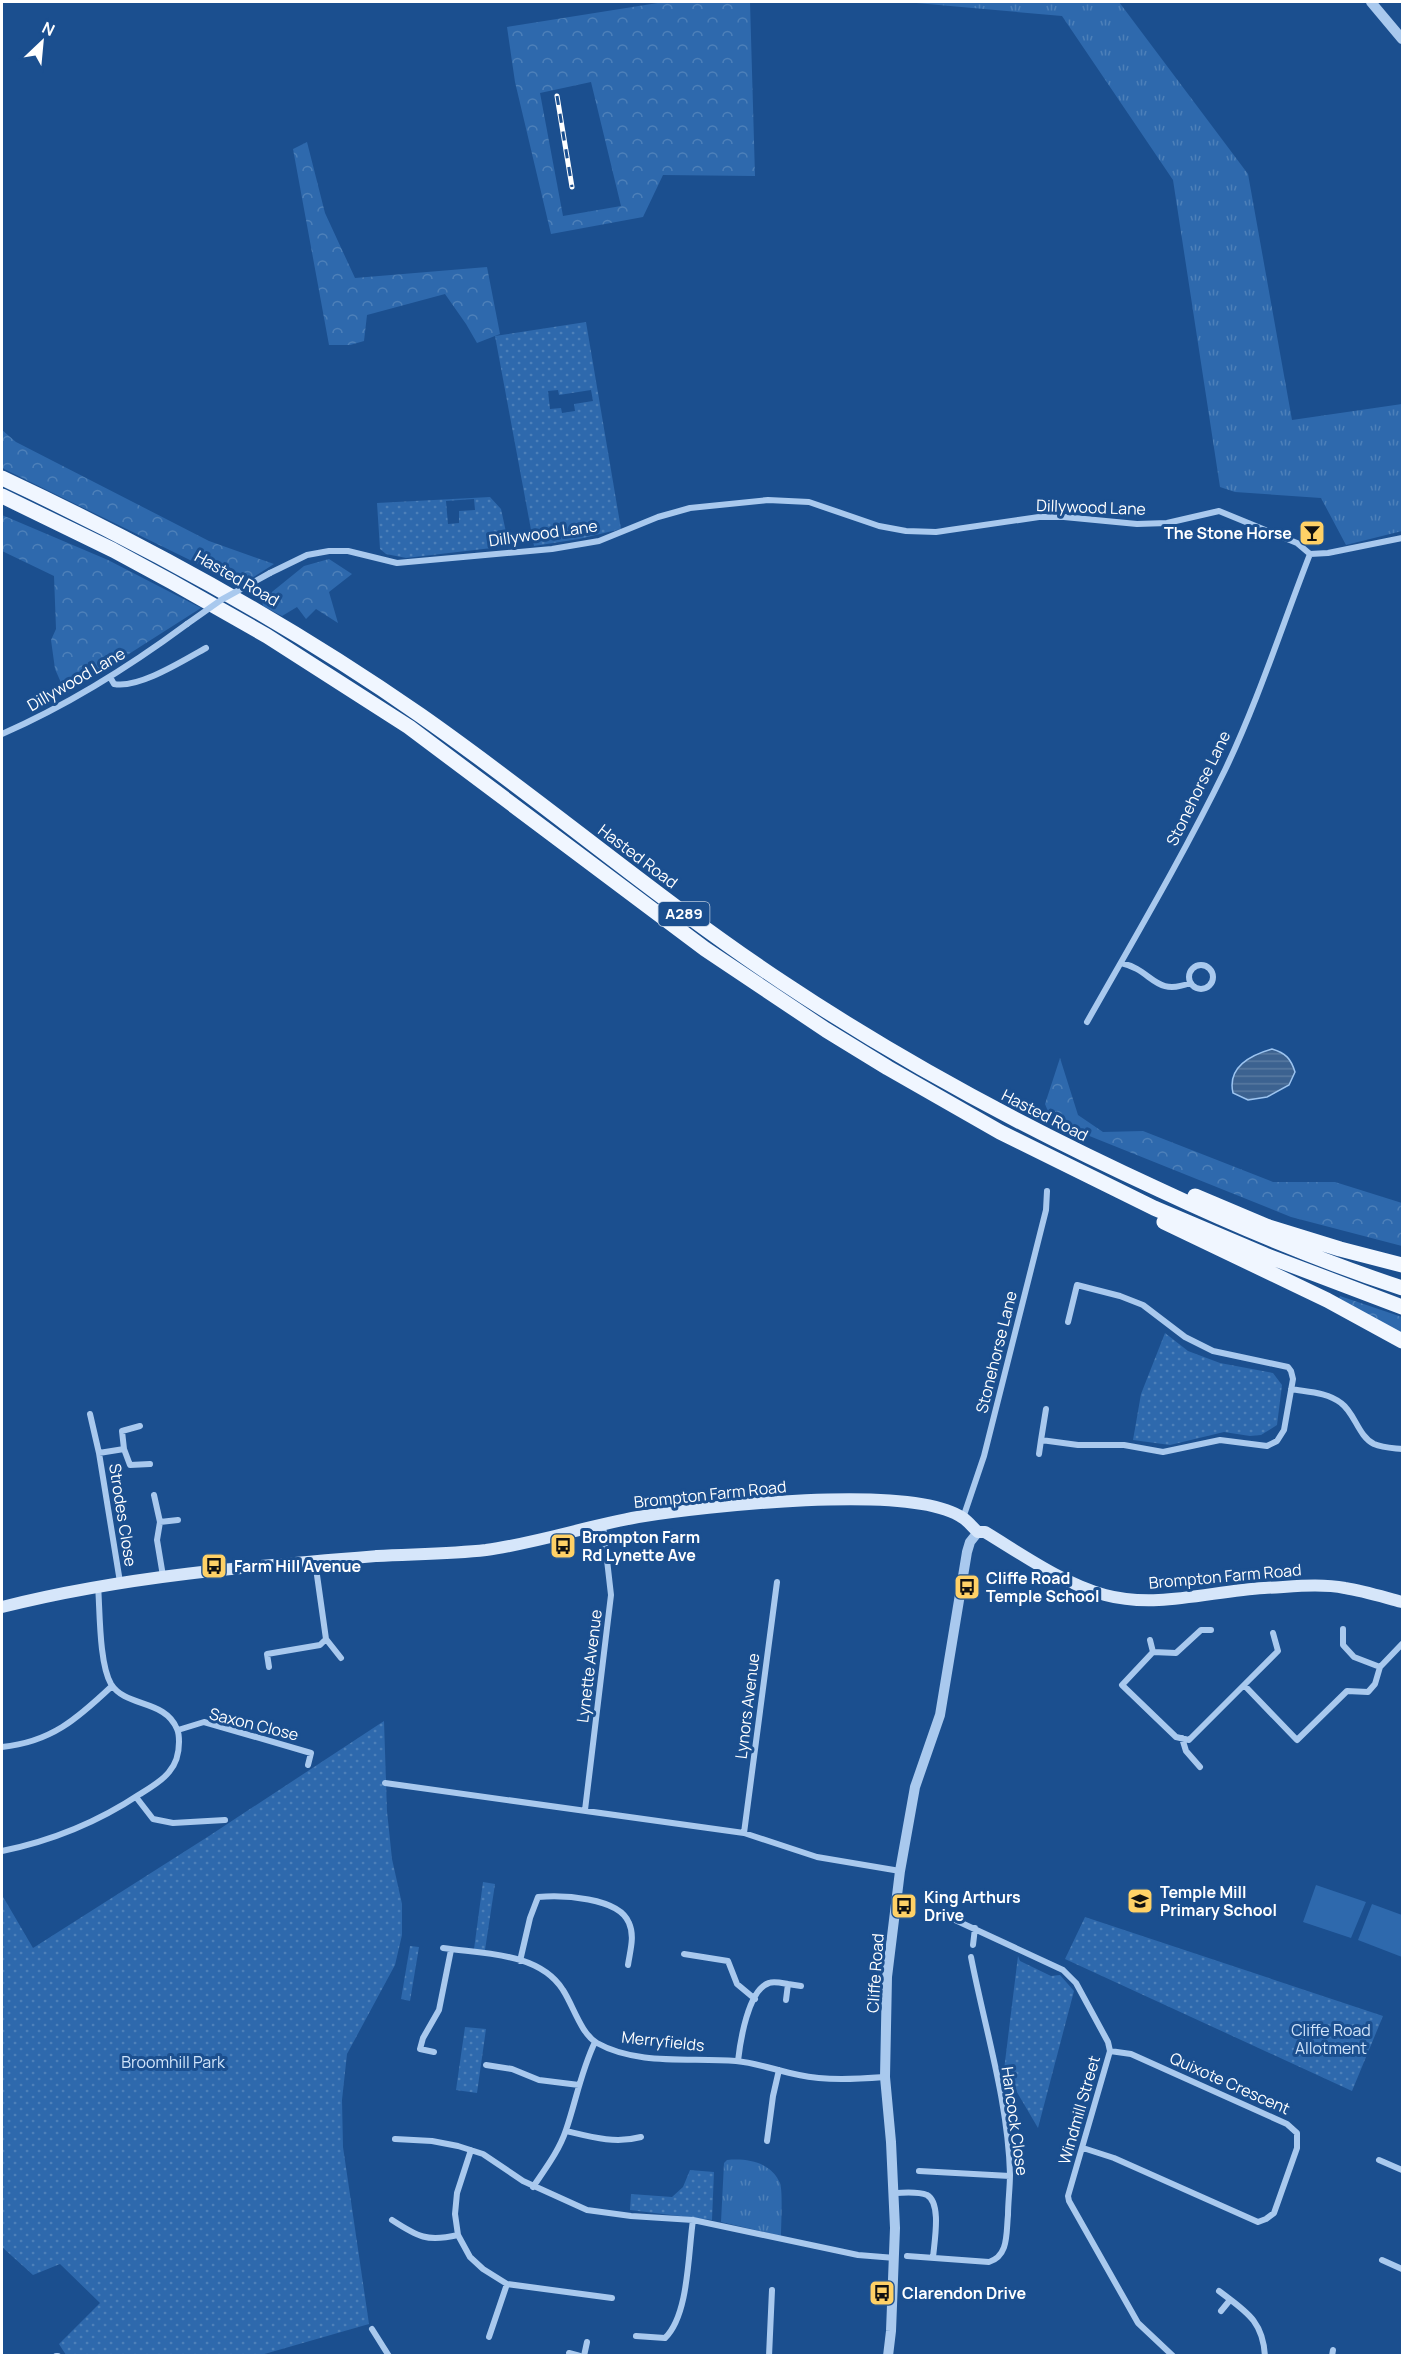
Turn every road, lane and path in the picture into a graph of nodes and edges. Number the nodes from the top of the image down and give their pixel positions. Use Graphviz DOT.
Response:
graph roads {
  1 [pos="1371,2"];
  2 [pos="1402,39"];
  3 [pos="2,478"];
  4 [pos="2,496"];
  5 [pos="1402,538"];
  6 [pos="1310,554"];
  7 [pos="206,648"];
  8 [pos="110,677"];
  9 [pos="2,734"];
  10 [pos="1121,963"];
  11 [pos="1191,983"];
  12 [pos="1087,1023"];
  13 [pos="1034,1130"];
  14 [pos="1000,1132"];
  15 [pos="1047,1191"];
  16 [pos="1402,1265"];
  17 [pos="1402,1288"];
  18 [pos="1402,1307"];
  19 [pos="1068,1322"];
  20 [pos="1402,1341"];
  21 [pos="1291,1389"];
  22 [pos="1046,1409"];
  23 [pos="90,1414"];
  24 [pos="131,1420"];
  25 [pos="1041,1440"];
  26 [pos="124,1449"];
  27 [pos="1402,1449"];
  28 [pos="99,1453"];
  29 [pos="1039,1454"];
  30 [pos="150,1464"];
  31 [pos="154,1495"];
  32 [pos="963,1518"];
  33 [pos="178,1520"];
  34 [pos="160,1522"];
  35 [pos="603,1525"];
  36 [pos="978,1532"];
  37 [pos="315,1561"];
  38 [pos="163,1576"];
  39 [pos="120,1582"];
  40 [pos="777,1582"];
  41 [pos="98,1585"];
  42 [pos="1402,1602"];
  43 [pos="2,1608"];
  44 [pos="1343,1629"];
  45 [pos="1211,1630"];
  46 [pos="1273,1633"];
  47 [pos="326,1639"];
  48 [pos="1150,1640"];
  49 [pos="1402,1644"];
  50 [pos="1153,1652"];
  51 [pos="341,1658"];
  52 [pos="269,1667"];
  53 [pos="1380,1667"];
  54 [pos="1244,1685"];
  55 [pos="112,1686"];
  56 [pos="178,1730"];
  57 [pos="1182,1738"];
  58 [pos="2,1747"];
  59 [pos="308,1765"];
  60 [pos="1200,1767"];
  61 [pos="385,1783"];
  62 [pos="136,1797"];
  63 [pos="585,1810"];
  64 [pos="225,1820"];
  65 [pos="744,1833"];
  66 [pos="2,1851"];
  67 [pos="900,1871"];
  68 [pos="955,1920"];
  69 [pos="975,1928"];
  70 [pos="973,1945"];
  71 [pos="443,1948"];
  72 [pos="451,1950"];
  73 [pos="684,1954"];
  74 [pos="971,1957"];
  75 [pos="520,1961"];
  76 [pos="628,1965"];
  77 [pos="788,1984"];
  78 [pos="801,1986"];
  79 [pos="755,1999"];
  80 [pos="786,2000"];
  81 [pos="595,2042"];
  82 [pos="1110,2051"];
  83 [pos="434,2052"];
  84 [pos="738,2061"];
  85 [pos="486,2065"];
  86 [pos="779,2070"];
  87 [pos="885,2077"];
  88 [pos="579,2085"];
  89 [pos="566,2131"];
  90 [pos="641,2137"];
  91 [pos="395,2139"];
  92 [pos="767,2141"];
  93 [pos="1083,2148"];
  94 [pos="471,2150"];
  95 [pos="1379,2160"];
  96 [pos="1402,2170"];
  97 [pos="919,2171"];
  98 [pos="1010,2176"];
  99 [pos="534,2187"];
  100 [pos="894,2193"];
  101 [pos="392,2220"];
  102 [pos="693,2220"];
  103 [pos="458,2235"];
  104 [pos="907,2256"];
  105 [pos="895,2258"];
  106 [pos="933,2258"];
  107 [pos="1382,2260"];
  108 [pos="1402,2269"];
  109 [pos="507,2284"];
  110 [pos="772,2290"];
  111 [pos="1219,2291"];
  112 [pos="612,2298"];
  113 [pos="1230,2300"];
  114 [pos="1221,2311"];
  115 [pos="372,2329"];
  116 [pos="636,2336"];
  117 [pos="489,2337"];
  118 [pos="587,2342"];
  119 [pos="569,2353"];
  120 [pos="389,2355"];
  121 [pos="582,2355"];
  122 [pos="769,2355"];
  123 [pos="888,2355"];
  124 [pos="1173,2355"];
  125 [pos="1265,2355"];
  1 -- 2 [label="street"];
  3 -- 13 [label="main road, Hasted Road / A289"];
  4 -- 14 [label="main road, Hasted Road / A289"];
  5 -- 6 [label="street"];
  6 -- 8 [label="street, Dillywood Lane, bridge"];
  6 -- 10 [label="street, Stonehorse Lane"];
  7 -- 8 [label="street"];
  8 -- 9 [label="street, Dillywood Lane"];
  10 -- 11 [label="street"];
  10 -- 12 [label="street, Stonehorse Lane"];
  11 -- 11 [label="street"];
  13 -- 16 [label="main road"];
  13 -- 17 [label="main road, Hasted Road / A289"];
  14 -- 18 [label="main road, Hasted Road / A289"];
  14 -- 20 [label="main road"];
  15 -- 32 [label="street, Stonehorse Lane"];
  19 -- 21 [label="street"];
  21 -- 25 [label="street"];
  21 -- 27 [label="street"];
  22 -- 25 [label="street"];
  23 -- 28 [label="street, Strodes Close"];
  24 -- 26 [label="street, Strodes Close"];
  25 -- 29 [label="street"];
  26 -- 28 [label="street, Strodes Close"];
  26 -- 30 [label="street, Strodes Close"];
  28 -- 39 [label="street, Strodes Close"];
  31 -- 34 [label="street"];
  32 -- 35 [label="main road, Brompton Farm Road"];
  32 -- 36 [label="main road, Brompton Farm Road"];
  33 -- 34 [label="street"];
  34 -- 38 [label="street"];
  35 -- 37 [label="main road, Brompton Farm Road"];
  35 -- 63 [label="street, Lynette Avenue"];
  36 -- 42 [label="main road, Brompton Farm Road"];
  36 -- 67 [label="street, Cliffe Road"];
  37 -- 38 [label="main road, Brompton Farm Road"];
  37 -- 47 [label="street"];
  38 -- 39 [label="main road, Brompton Farm Road"];
  39 -- 41 [label="main road, Brompton Farm Road"];
  40 -- 65 [label="street, Lynors Avenue"];
  41 -- 43 [label="main road, Brompton Farm Road"];
  41 -- 55 [label="street"];
  44 -- 53 [label="street"];
  45 -- 50 [label="street"];
  46 -- 54 [label="street"];
  47 -- 51 [label="street"];
  47 -- 52 [label="street"];
  48 -- 50 [label="street"];
  49 -- 53 [label="street"];
  50 -- 57 [label="street"];
  53 -- 54 [label="street"];
  54 -- 57 [label="street"];
  55 -- 56 [label="street"];
  55 -- 58 [label="street"];
  56 -- 59 [label="street, Saxon Close"];
  56 -- 62 [label="street"];
  57 -- 60 [label="street"];
  61 -- 63 [label="street"];
  62 -- 64 [label="street"];
  62 -- 66 [label="street"];
  63 -- 65 [label="street"];
  65 -- 67 [label="street"];
  67 -- 87 [label="street, Cliffe Road"];
  68 -- 69 [label="street, Windmill Street"];
  69 -- 70 [label="street"];
  69 -- 82 [label="street, Windmill Street"];
  71 -- 72 [label="street"];
  72 -- 75 [label="street"];
  72 -- 83 [label="street"];
  73 -- 79 [label="street"];
  74 -- 98 [label="street, Hancock Close"];
  75 -- 76 [label="street"];
  75 -- 81 [label="street"];
  77 -- 78 [label="street"];
  77 -- 79 [label="street"];
  77 -- 80 [label="street"];
  79 -- 84 [label="street"];
  81 -- 84 [label="street, Merryfields"];
  81 -- 88 [label="street"];
  82 -- 93 [label="street, Windmill Street"];
  82 -- 93 [label="street, Quixote Crescent"];
  84 -- 86 [label="street, Merryfields"];
  85 -- 88 [label="street"];
  86 -- 87 [label="street, Merryfields"];
  86 -- 92 [label="street"];
  87 -- 100 [label="street, Cliffe Road"];
  88 -- 89 [label="street"];
  89 -- 90 [label="street"];
  89 -- 99 [label="street"];
  91 -- 94 [label="street"];
  93 -- 124 [label="street, Windmill Street"];
  94 -- 99 [label="street"];
  94 -- 103 [label="street"];
  95 -- 96 [label="street"];
  97 -- 98 [label="street"];
  98 -- 106 [label="street, Hancock Close"];
  99 -- 102 [label="street"];
  100 -- 105 [label="street, Cliffe Road"];
  100 -- 106 [label="street"];
  101 -- 103 [label="street"];
  102 -- 105 [label="street"];
  102 -- 116 [label="street"];
  103 -- 109 [label="street"];
  104 -- 106 [label="street, Hancock Close"];
  105 -- 123 [label="street, Cliffe Road"];
  107 -- 108 [label="street"];
  109 -- 112 [label="street"];
  109 -- 117 [label="street"];
  110 -- 122 [label="street"];
  111 -- 113 [label="street"];
  113 -- 114 [label="street"];
  113 -- 125 [label="street"];
  115 -- 120 [label="street"];
  118 -- 121 [label="street"];
  119 -- 121 [label="street"];
}
